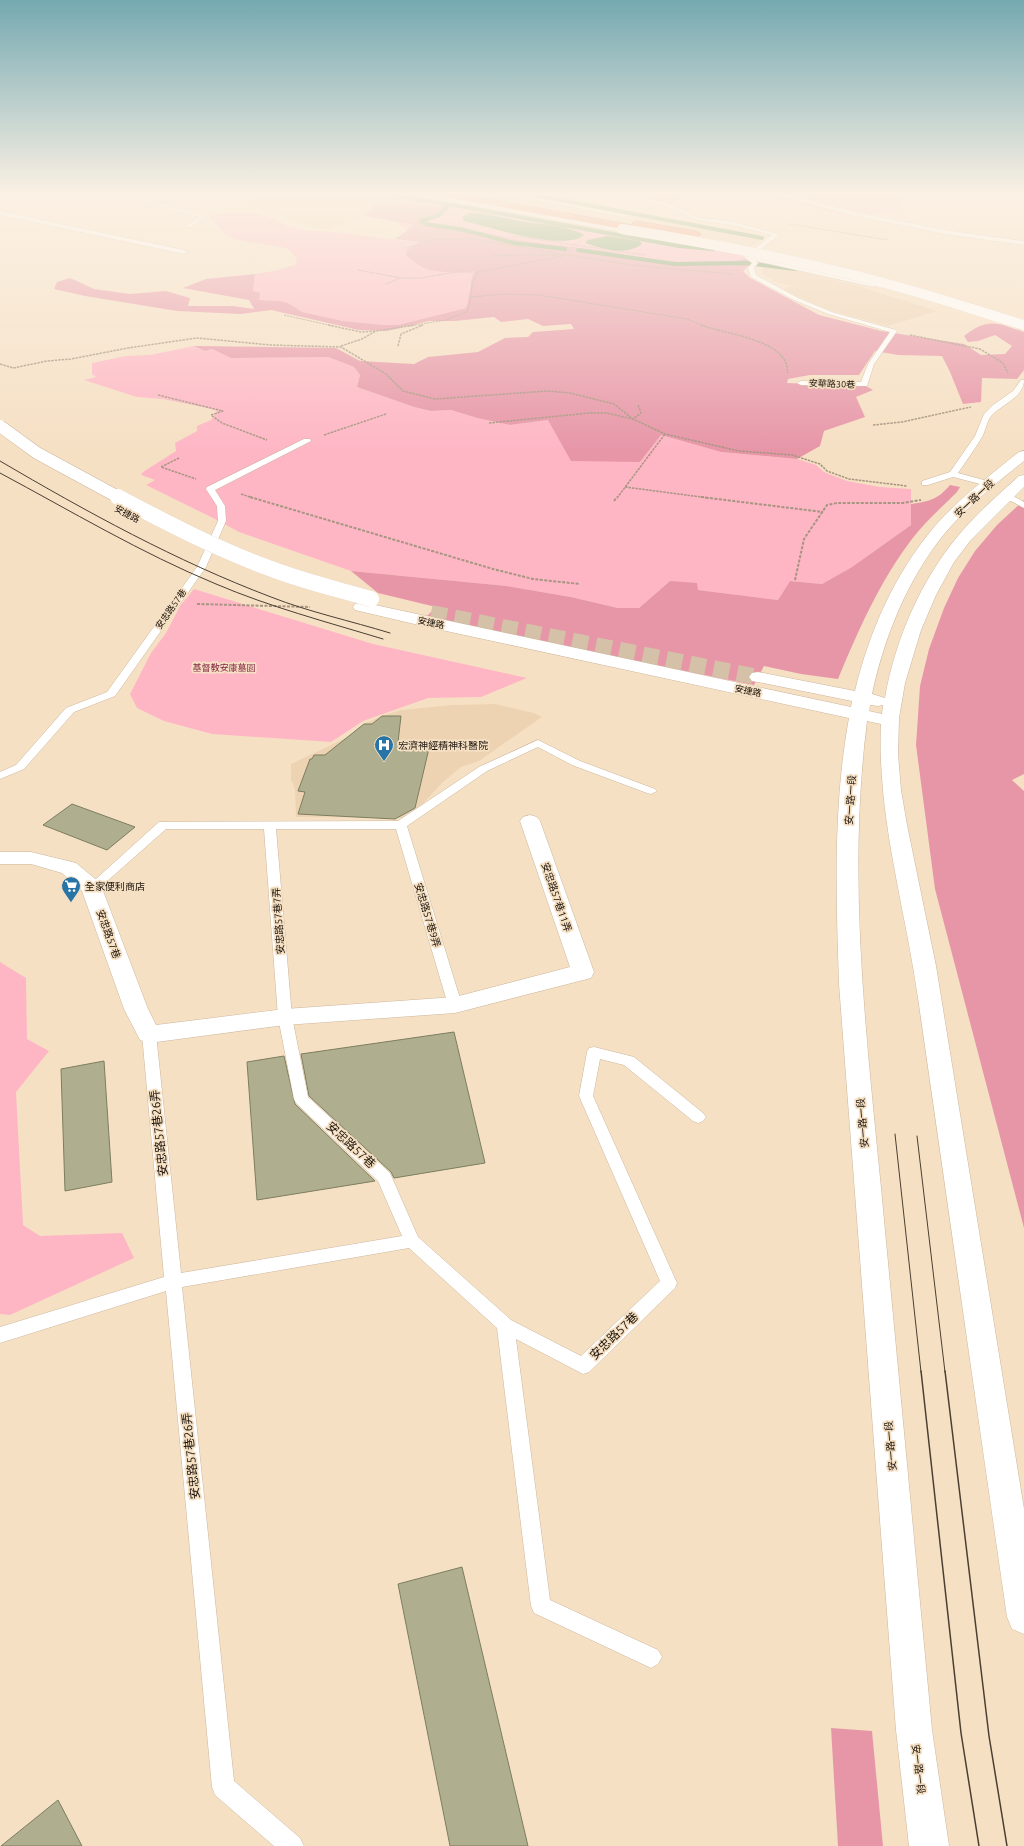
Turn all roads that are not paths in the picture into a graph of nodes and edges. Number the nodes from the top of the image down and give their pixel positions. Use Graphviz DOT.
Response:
graph roads {
  1 [pos="757,278"];
  2 [pos="847,278"];
  3 [pos="860,278"];
  4 [pos="896,278"];
  5 [pos="1024,315"];
  6 [pos="1024,325"];
  7 [pos="1024,330"];
  8 [pos="1024,382"];
  9 [pos="801,383"];
  10 [pos="0,426"];
  11 [pos="307,441"];
  12 [pos="0,442"];
  13 [pos="1024,455"];
  14 [pos="953,474"];
  15 [pos="1024,479"];
  16 [pos="925,482"];
  17 [pos="998,497"];
  18 [pos="366,602"];
  19 [pos="431,612"];
  20 [pos="758,677"];
  21 [pos="861,706"];
  22 [pos="892,713"];
  23 [pos="0,776"];
  24 [pos="651,791"];
  25 [pos="530,821"];
  26 [pos="270,825"];
  27 [pos="401,825"];
  28 [pos="0,858"];
  29 [pos="92,888"];
  30 [pos="455,1005"];
  31 [pos="285,1017"];
  32 [pos="149,1034"];
  33 [pos="698,1117"];
  34 [pos="412,1241"];
  35 [pos="174,1281"];
  36 [pos="505,1325"];
  37 [pos="0,1336"];
  38 [pos="1024,1616"];
  39 [pos="650,1656"];
  40 [pos="292,1846"];
  41 [pos="929,1846"];
  1 -- 9 [label="lane, 安華路30巷"];
  2 -- 7 [label="lane"];
  3 -- 6 [label="street, bridge"];
  4 -- 5 [label="street"];
  8 -- 14 [label="lane"];
  10 -- 18 [label="street, 安捷路, bridge"];
  11 -- 23 [label="lane, 安忠路57巷"];
  12 -- 18 [label="street, 安捷路"];
  13 -- 17 [label="street, 安一路一段"];
  14 -- 16 [label="lane"];
  14 -- 17 [label="lane"];
  15 -- 17 [label="street, 安一路一段"];
  17 -- 21 [label="street, 安一路一段"];
  17 -- 22 [label="street, 安一路一段"];
  18 -- 19 [label="street, 安捷路"];
  18 -- 21 [label="street, 安捷路"];
  20 -- 21 [label="street, 安捷路"];
  21 -- 22 [label="street, 安捷路"];
  21 -- 41 [label="street, 安一路一段"];
  22 -- 38 [label="street, 安一路一段"];
  24 -- 27 [label="lane"];
  25 -- 30 [label="street, 安忠路57巷11弄"];
  26 -- 27 [label="lane"];
  26 -- 29 [label="lane"];
  26 -- 31 [label="lane, 安忠路57巷7弄"];
  27 -- 30 [label="lane, 安忠路57巷9弄"];
  28 -- 29 [label="street, 安忠路57巷"];
  29 -- 32 [label="street, 安忠路57巷"];
  30 -- 31 [label="street"];
  31 -- 32 [label="street"];
  31 -- 34 [label="lane, 安忠路57巷"];
  32 -- 35 [label="lane, 安忠路57巷26弄"];
  33 -- 36 [label="lane, 安忠路57巷"];
  34 -- 35 [label="lane"];
  34 -- 36 [label="lane, 安忠路57巷"];
  35 -- 37 [label="lane"];
  35 -- 40 [label="lane, 安忠路57巷26弄"];
  36 -- 39 [label="lane"];
}
